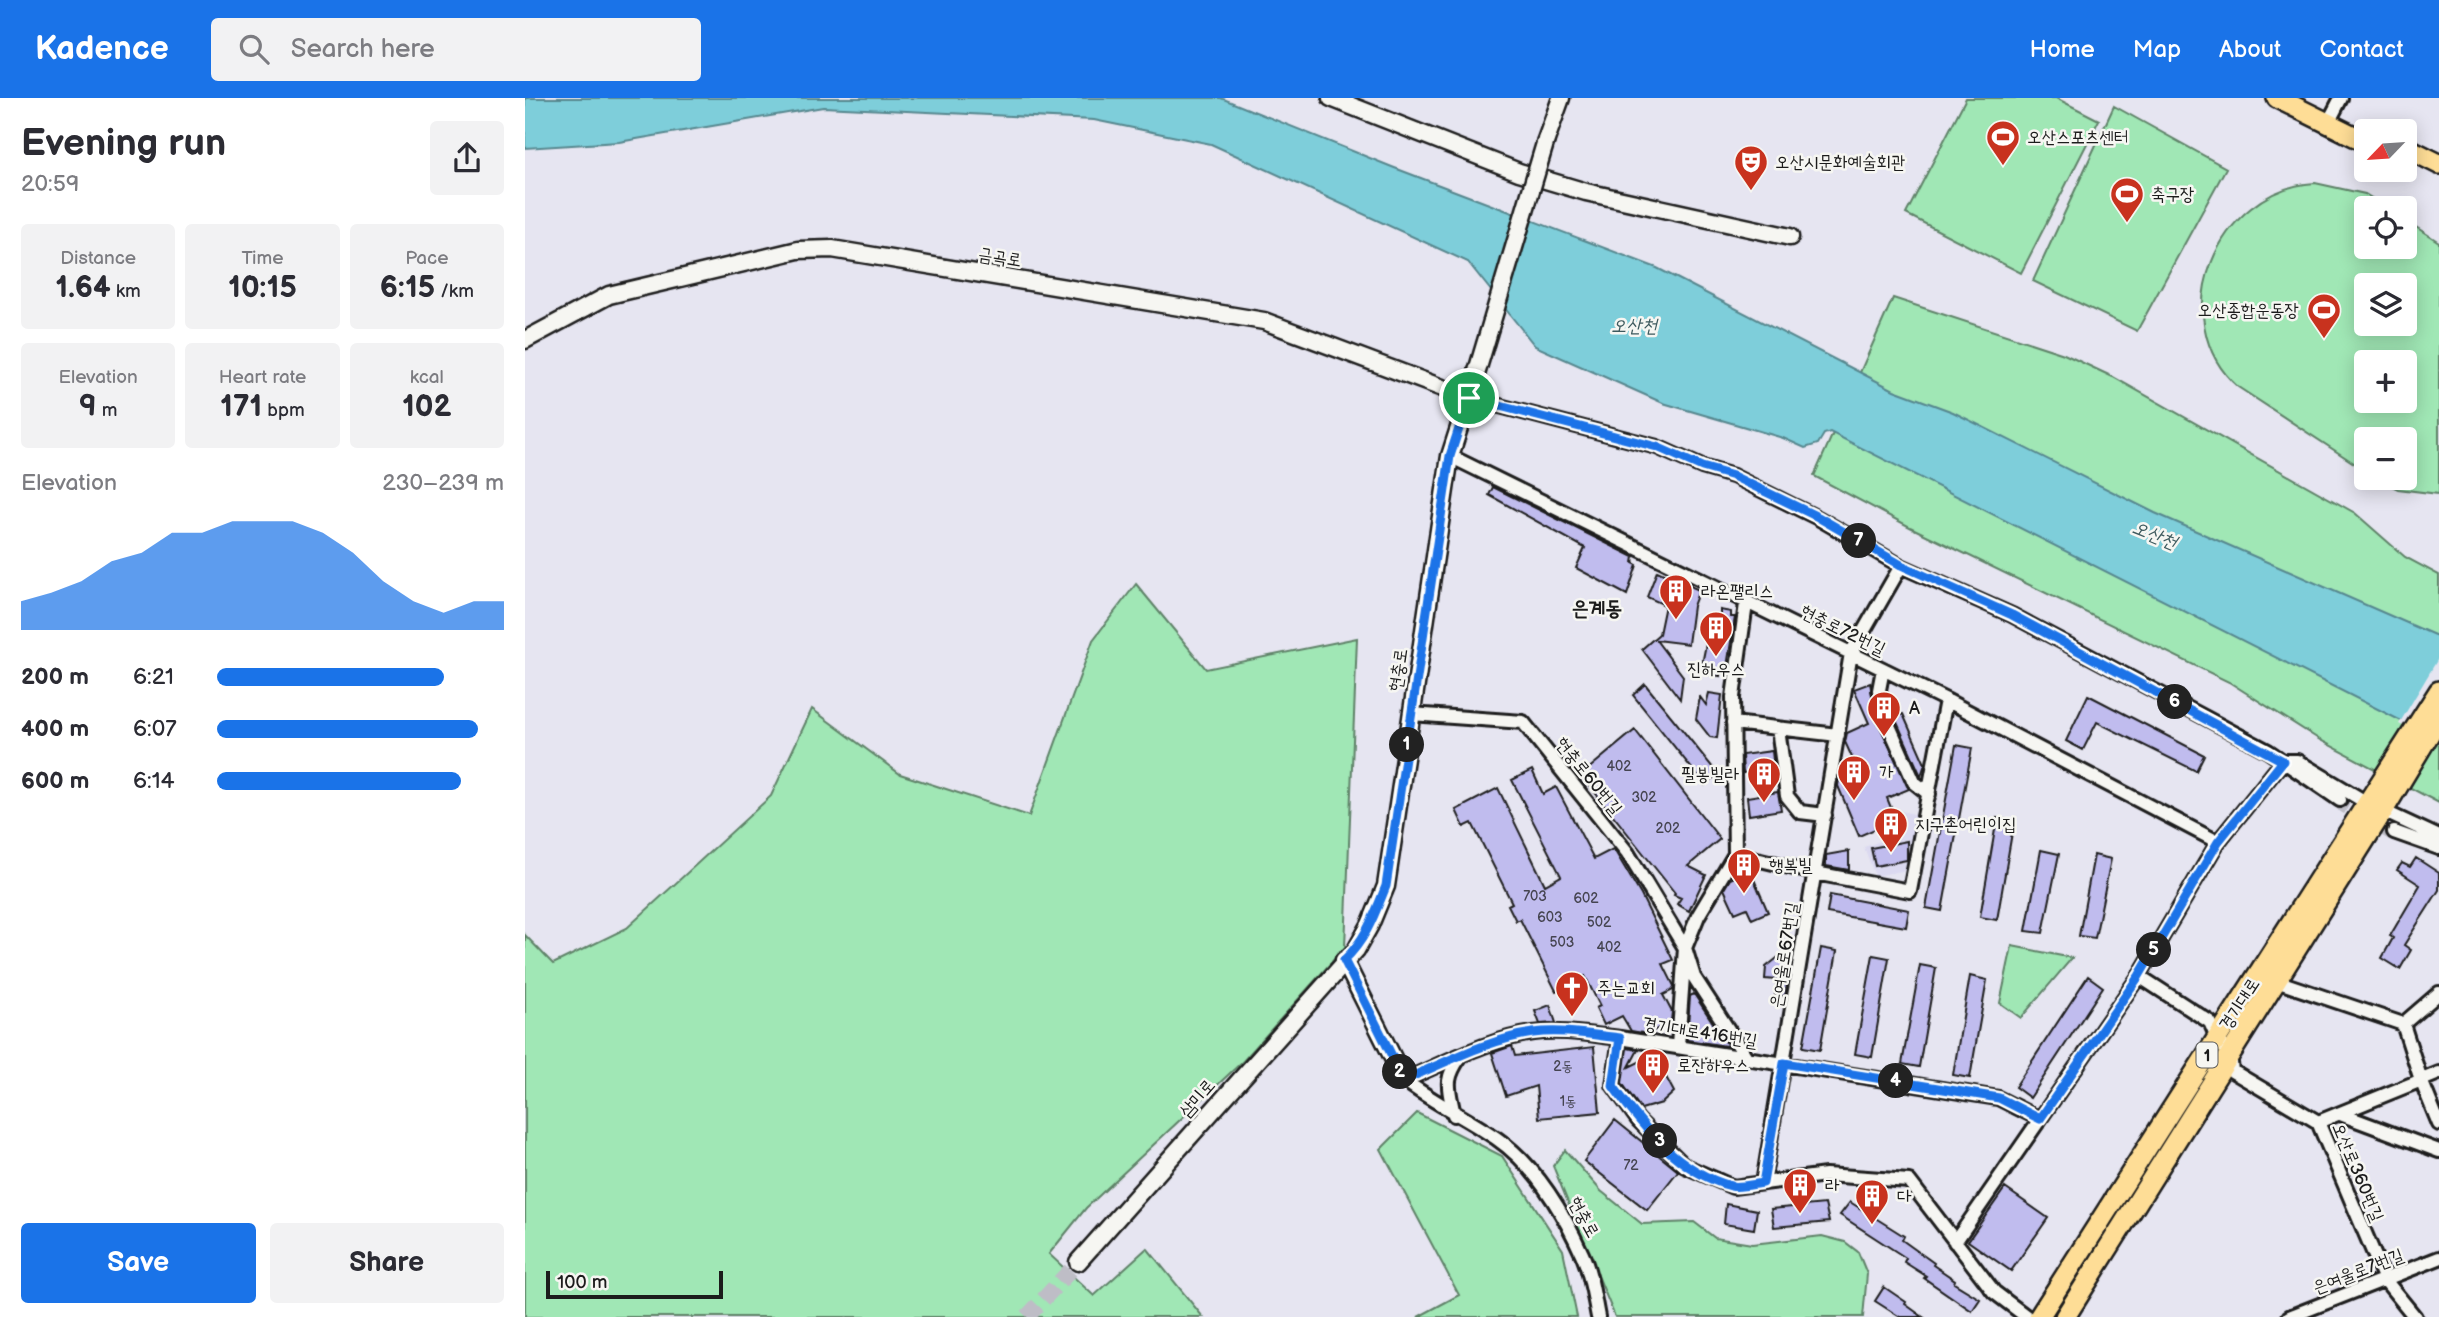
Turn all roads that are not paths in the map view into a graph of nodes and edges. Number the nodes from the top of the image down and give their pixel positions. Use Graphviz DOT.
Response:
graph roads {
  1 [pos="1331,98"];
  2 [pos="1561,98"];
  3 [pos="2277,98"];
  4 [pos="2307,98"];
  5 [pos="2335,111"];
  6 [pos="2354,121"];
  7 [pos="2354,130"];
  8 [pos="2417,153"];
  9 [pos="2439,164"];
  10 [pos="2417,167"];
  11 [pos="2439,178"];
  12 [pos="1790,237"];
  13 [pos="525,340"];
  14 [pos="1469,398"];
  15 [pos="1450,456"];
  16 [pos="1901,565"];
  17 [pos="1746,604"];
  18 [pos="1851,653"];
  19 [pos="1883,669"];
  20 [pos="2439,691"];
  21 [pos="1946,700"];
  22 [pos="1411,713"];
  23 [pos="2439,718"];
  24 [pos="1733,723"];
  25 [pos="1778,728"];
  26 [pos="1838,735"];
  27 [pos="2283,761"];
  28 [pos="1929,794"];
  29 [pos="2340,800"];
  30 [pos="2379,802"];
  31 [pos="1825,815"];
  32 [pos="2395,832"];
  33 [pos="2439,837"];
  34 [pos="2218,842"];
  35 [pos="2439,848"];
  36 [pos="1735,854"];
  37 [pos="1815,873"];
  38 [pos="1685,948"];
  39 [pos="1344,960"];
  40 [pos="2139,976"];
  41 [pos="2276,981"];
  42 [pos="2439,993"];
  43 [pos="2403,1024"];
  44 [pos="1620,1038"];
  45 [pos="2217,1038"];
  46 [pos="1678,1046"];
  47 [pos="2230,1055"];
  48 [pos="1460,1057"];
  49 [pos="1747,1057"];
  50 [pos="1784,1063"];
  51 [pos="2439,1073"];
  52 [pos="1404,1080"];
  53 [pos="2421,1080"];
  54 [pos="2340,1114"];
  55 [pos="1454,1115"];
  56 [pos="2040,1119"];
  57 [pos="2318,1122"];
  58 [pos="2439,1124"];
  59 [pos="2439,1151"];
  60 [pos="1763,1183"];
  61 [pos="1955,1242"];
  62 [pos="2439,1258"];
  63 [pos="1078,1262"];
  64 [pos="2385,1280"];
  65 [pos="1598,1317"];
  66 [pos="2027,1317"];
  67 [pos="2039,1317"];
  68 [pos="2065,1317"];
  69 [pos="2290,1317"];
  70 [pos="2415,1317"];
  1 -- 12 [label="street"];
  2 -- 14 [label="street, 현충로, bridge"];
  3 -- 5 [label="main road"];
  4 -- 5 [label="main road"];
  5 -- 6 [label="main road"];
  5 -- 7 [label="main road"];
  8 -- 9 [label="main road"];
  10 -- 11 [label="main road"];
  13 -- 14 [label="street, 금곡로"];
  14 -- 15 [label="street, 현충로"];
  14 -- 16 [label="street"];
  15 -- 17 [label="street, 현충로72번길"];
  15 -- 22 [label="street, 현충로"];
  16 -- 18 [label="street, 은여울로67번길"];
  16 -- 27 [label="street"];
  17 -- 18 [label="street, 현충로72번길"];
  17 -- 24 [label="street"];
  18 -- 19 [label="street, 현충로72번길"];
  18 -- 26 [label="street, 은여울로67번길"];
  19 -- 21 [label="street, 현충로72번길"];
  19 -- 28 [label="street"];
  20 -- 30 [label="main road, 경기대로 / 1"];
  21 -- 28 [label="street"];
  21 -- 34 [label="street, 현충로72번길"];
  22 -- 38 [label="street, 현충로60번길"];
  22 -- 39 [label="street, 현충로"];
  23 -- 30 [label="main road, 경기대로 / 1"];
  24 -- 25 [label="street"];
  24 -- 36 [label="street"];
  25 -- 26 [label="street"];
  25 -- 31 [label="street"];
  26 -- 31 [label="street, 은여울로67번길"];
  27 -- 29 [label="street"];
  27 -- 30 [label="street"];
  27 -- 34 [label="street"];
  28 -- 37 [label="street"];
  30 -- 33 [label="street"];
  30 -- 41 [label="main road, 경기대로 / 1"];
  30 -- 45 [label="main road, 경기대로 / 1"];
  31 -- 37 [label="street, 은여울로67번길"];
  32 -- 35 [label="street"];
  34 -- 40 [label="street"];
  36 -- 37 [label="street"];
  36 -- 38 [label="street"];
  37 -- 50 [label="street, 은여울로67번길"];
  38 -- 46 [label="street"];
  38 -- 49 [label="street, 현충로60번길"];
  39 -- 52 [label="street"];
  39 -- 63 [label="street, 삼미로"];
  40 -- 45 [label="street, 오산로360번길"];
  40 -- 56 [label="street"];
  41 -- 43 [label="street"];
  41 -- 47 [label="main road, 경기대로 / 1"];
  42 -- 43 [label="street"];
  43 -- 53 [label="street"];
  44 -- 46 [label="street, 경기대로416번길"];
  44 -- 48 [label="street"];
  44 -- 60 [label="street, 경기대로416번길"];
  45 -- 47 [label="street, 오산로360번길"];
  45 -- 67 [label="main road, 경기대로 / 1"];
  46 -- 49 [label="street, 경기대로416번길"];
  47 -- 57 [label="street, 오산로360번길"];
  47 -- 68 [label="main road, 경기대로 / 1"];
  48 -- 52 [label="street"];
  48 -- 55 [label="street"];
  49 -- 50 [label="street, 경기대로416번길"];
  50 -- 56 [label="street, 경기대로416번길"];
  50 -- 60 [label="street, 은여울로67번길"];
  51 -- 53 [label="street"];
  52 -- 55 [label="street, 현충로"];
  53 -- 54 [label="street"];
  53 -- 58 [label="street"];
  54 -- 57 [label="street"];
  54 -- 59 [label="street"];
  55 -- 65 [label="street, 현충로"];
  56 -- 61 [label="street"];
  57 -- 64 [label="street, 오산로360번길"];
  60 -- 61 [label="street, 경기대로416번길"];
  61 -- 66 [label="street, 경기대로416번길"];
  62 -- 64 [label="street, 은여울로7번길"];
  64 -- 69 [label="street, 은여울로7번길"];
  64 -- 70 [label="street, 오산로360번길"];
}
